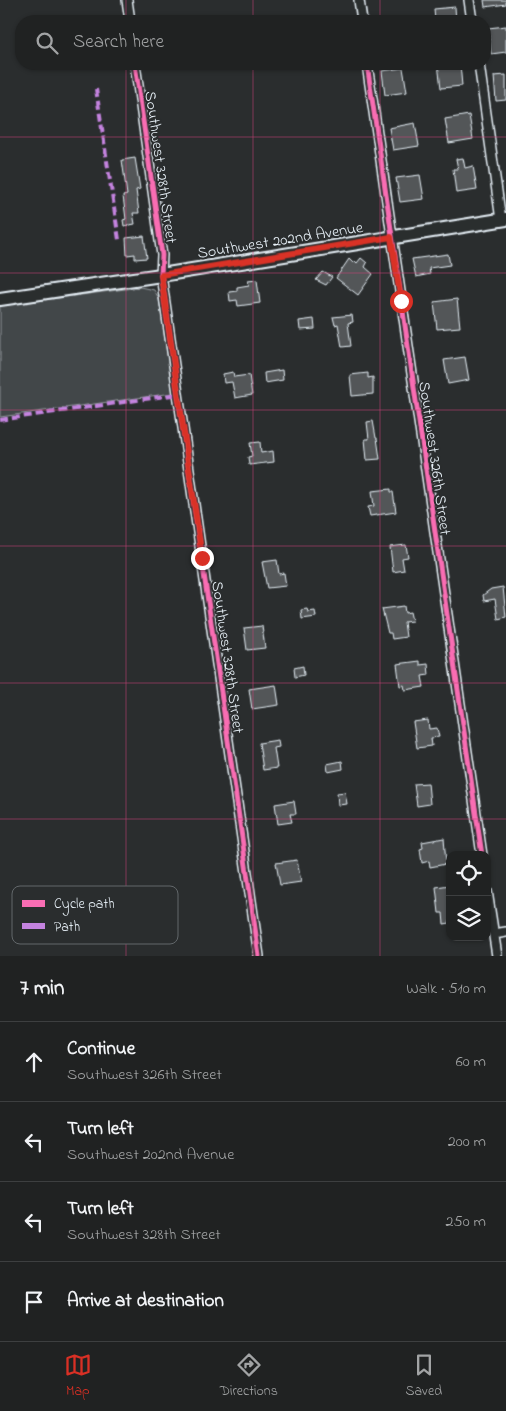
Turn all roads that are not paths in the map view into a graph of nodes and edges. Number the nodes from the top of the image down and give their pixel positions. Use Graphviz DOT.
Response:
graph roads {
  1 [pos="127,0"];
  2 [pos="359,0"];
  3 [pos="469,0"];
  4 [pos="129,15"];
  5 [pos="361,15"];
  6 [pos="471,15"];
  7 [pos="136,70"];
  8 [pos="369,70"];
  9 [pos="480,70"];
  10 [pos="504,219"];
  11 [pos="391,237"];
  12 [pos="161,275"];
  13 [pos="0,298"];
  14 [pos="481,851"];
  15 [pos="488,896"];
  16 [pos="506,932"];
  17 [pos="494,934"];
  18 [pos="259,956"];
  19 [pos="497,956"];
  1 -- 4 [label="street"];
  2 -- 5 [label="street"];
  3 -- 6 [label="street"];
  7 -- 12 [label="street, Southwest 328th Street"];
  8 -- 11 [label="street, Southwest 326th Street"];
  9 -- 10 [label="street"];
  10 -- 11 [label="street, Southwest 202nd Avenue"];
  11 -- 12 [label="street, Southwest 202nd Avenue"];
  11 -- 14 [label="street, Southwest 326th Street"];
  12 -- 13 [label="street, Southwest 202nd Avenue"];
  12 -- 18 [label="street, Southwest 328th Street"];
  15 -- 17 [label="street"];
  16 -- 17 [label="street"];
  17 -- 19 [label="street"];
}
